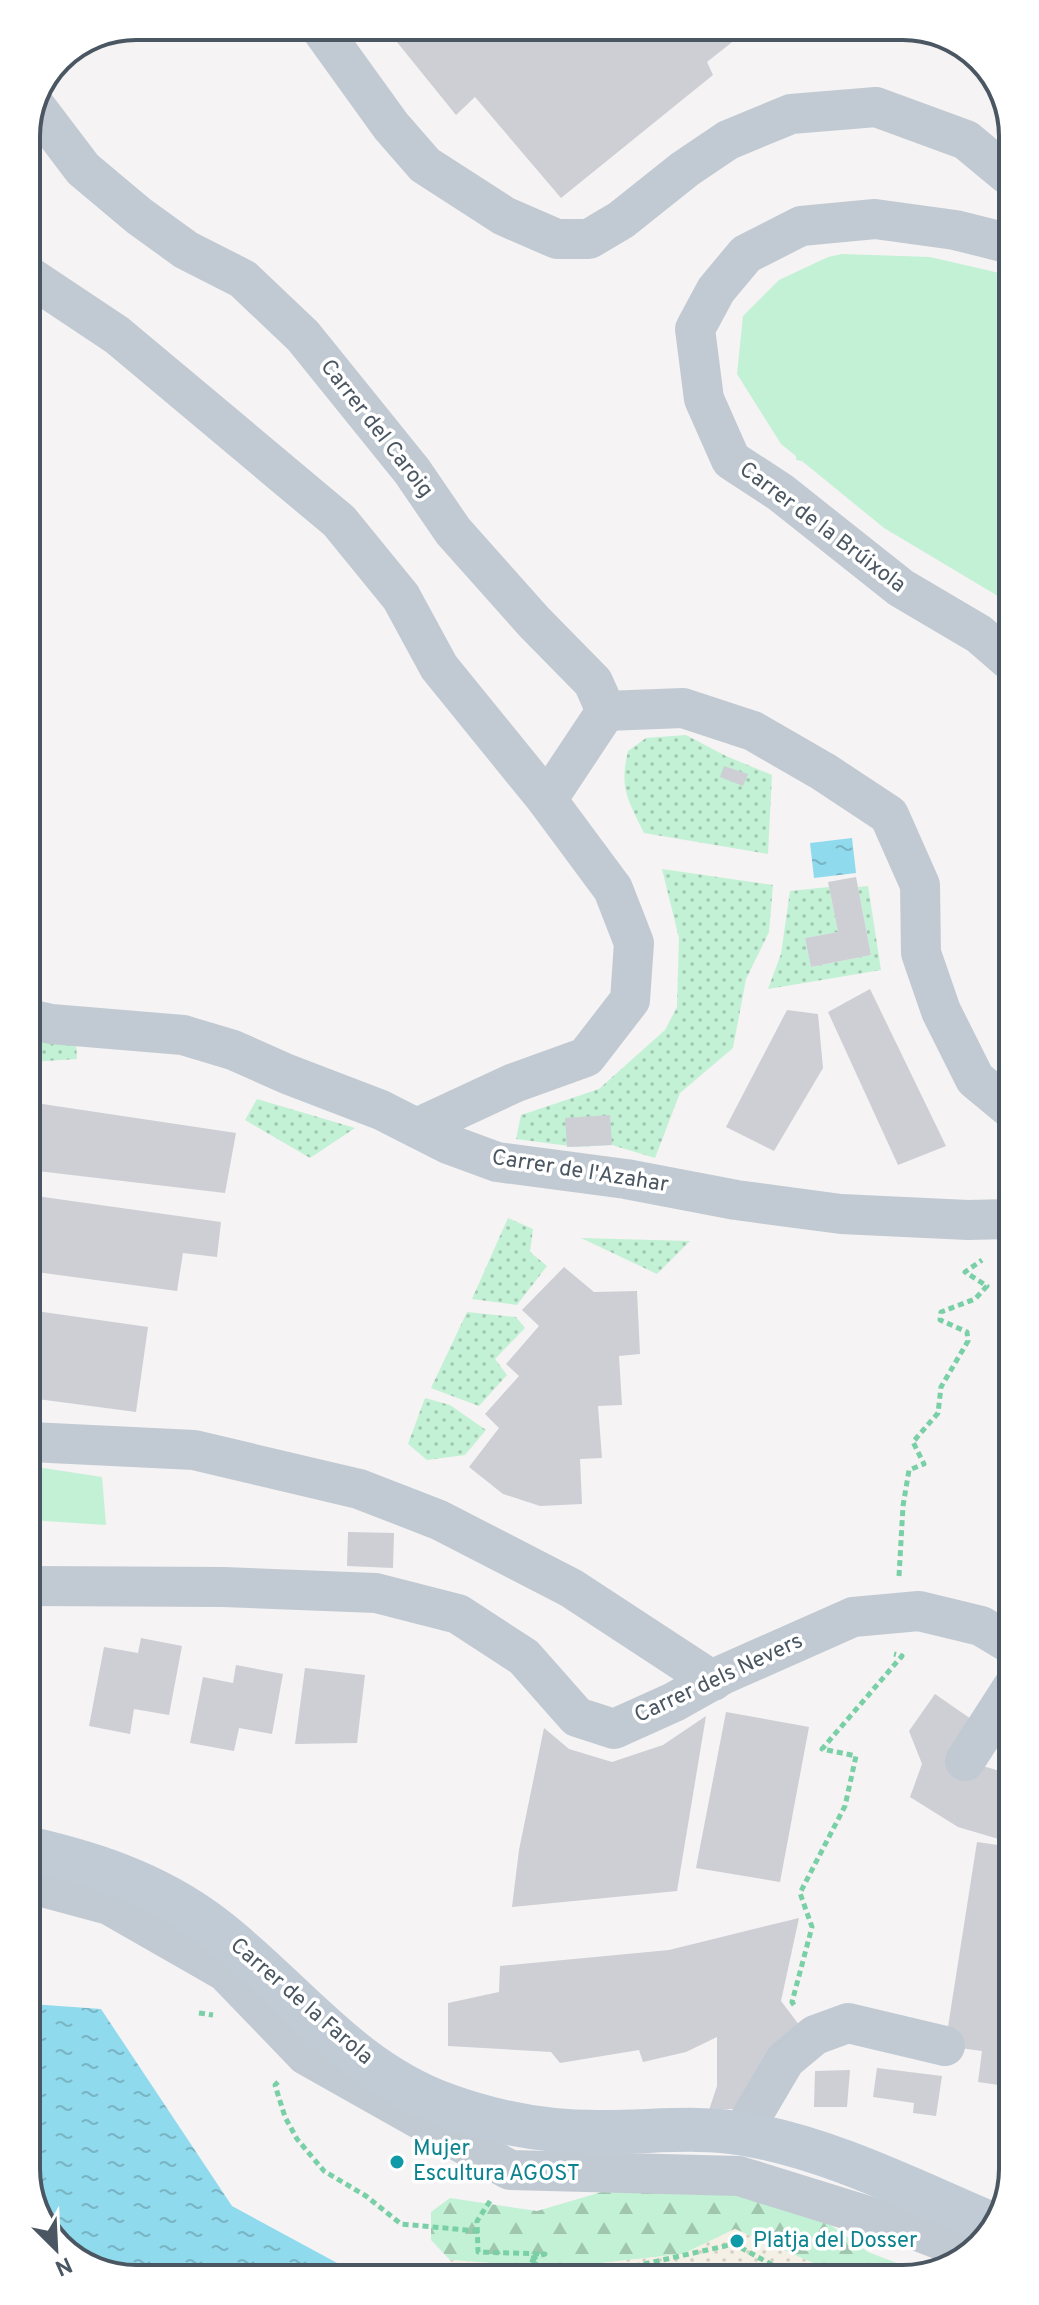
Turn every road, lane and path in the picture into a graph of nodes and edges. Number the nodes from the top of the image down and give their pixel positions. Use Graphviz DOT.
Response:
graph roads {
  1 [pos="329,40"];
  2 [pos="42,115"];
  3 [pos="999,167"];
  4 [pos="999,241"];
  5 [pos="40,284"];
  6 [pos="999,651"];
  7 [pos="606,711"];
  8 [pos="547,800"];
  9 [pos="40,1022"];
  10 [pos="999,1099"];
  11 [pos="417,1128"];
  12 [pos="999,1219"];
  13 [pos="984,1260"];
  14 [pos="40,1442"];
  15 [pos="40,1586"];
  16 [pos="897,1613"];
  17 [pos="999,1637"];
  18 [pos="887,1652"];
  19 [pos="713,1681"];
  20 [pos="999,1708"];
  21 [pos="965,1761"];
  22 [pos="40,1851"];
  23 [pos="40,1886"];
  24 [pos="199,2013"];
  25 [pos="227,2017"];
  26 [pos="815,2035"];
  27 [pos="945,2046"];
  28 [pos="283,2077"];
  29 [pos="742,2133"];
  30 [pos="510,2170"];
  31 [pos="983,2221"];
  32 [pos="477,2231"];
  33 [pos="959,2247"];
  34 [pos="537,2265"];
  35 [pos="640,2265"];
  36 [pos="772,2265"];
  1 -- 3 [label="street"];
  2 -- 7 [label="street, Carrer del Caroig"];
  4 -- 6 [label="street, Carrer de la Brúixola"];
  5 -- 8 [label="street"];
  7 -- 8 [label="street"];
  7 -- 10 [label="street"];
  8 -- 11 [label="street"];
  9 -- 11 [label="street, Carrer de l'Azahar"];
  11 -- 12 [label="street, Carrer de l'Azahar"];
  13 -- 16 [label="path"];
  14 -- 19 [label="street"];
  15 -- 19 [label="street, Carrer dels Nevers"];
  16 -- 17 [label="street, Carrer dels Nevers"];
  16 -- 19 [label="street, Carrer dels Nevers"];
  18 -- 26 [label="path"];
  20 -- 21 [label="street"];
  22 -- 29 [label="street, Carrer de la Farola"];
  23 -- 30 [label="street"];
  24 -- 25 [label="path"];
  26 -- 27 [label="street"];
  26 -- 29 [label="street"];
  28 -- 32 [label="path"];
  29 -- 31 [label="street, Carrer de la Farola"];
  30 -- 32 [label="path"];
  30 -- 33 [label="street"];
  32 -- 34 [label="path"];
  35 -- 36 [label="path"];
}
